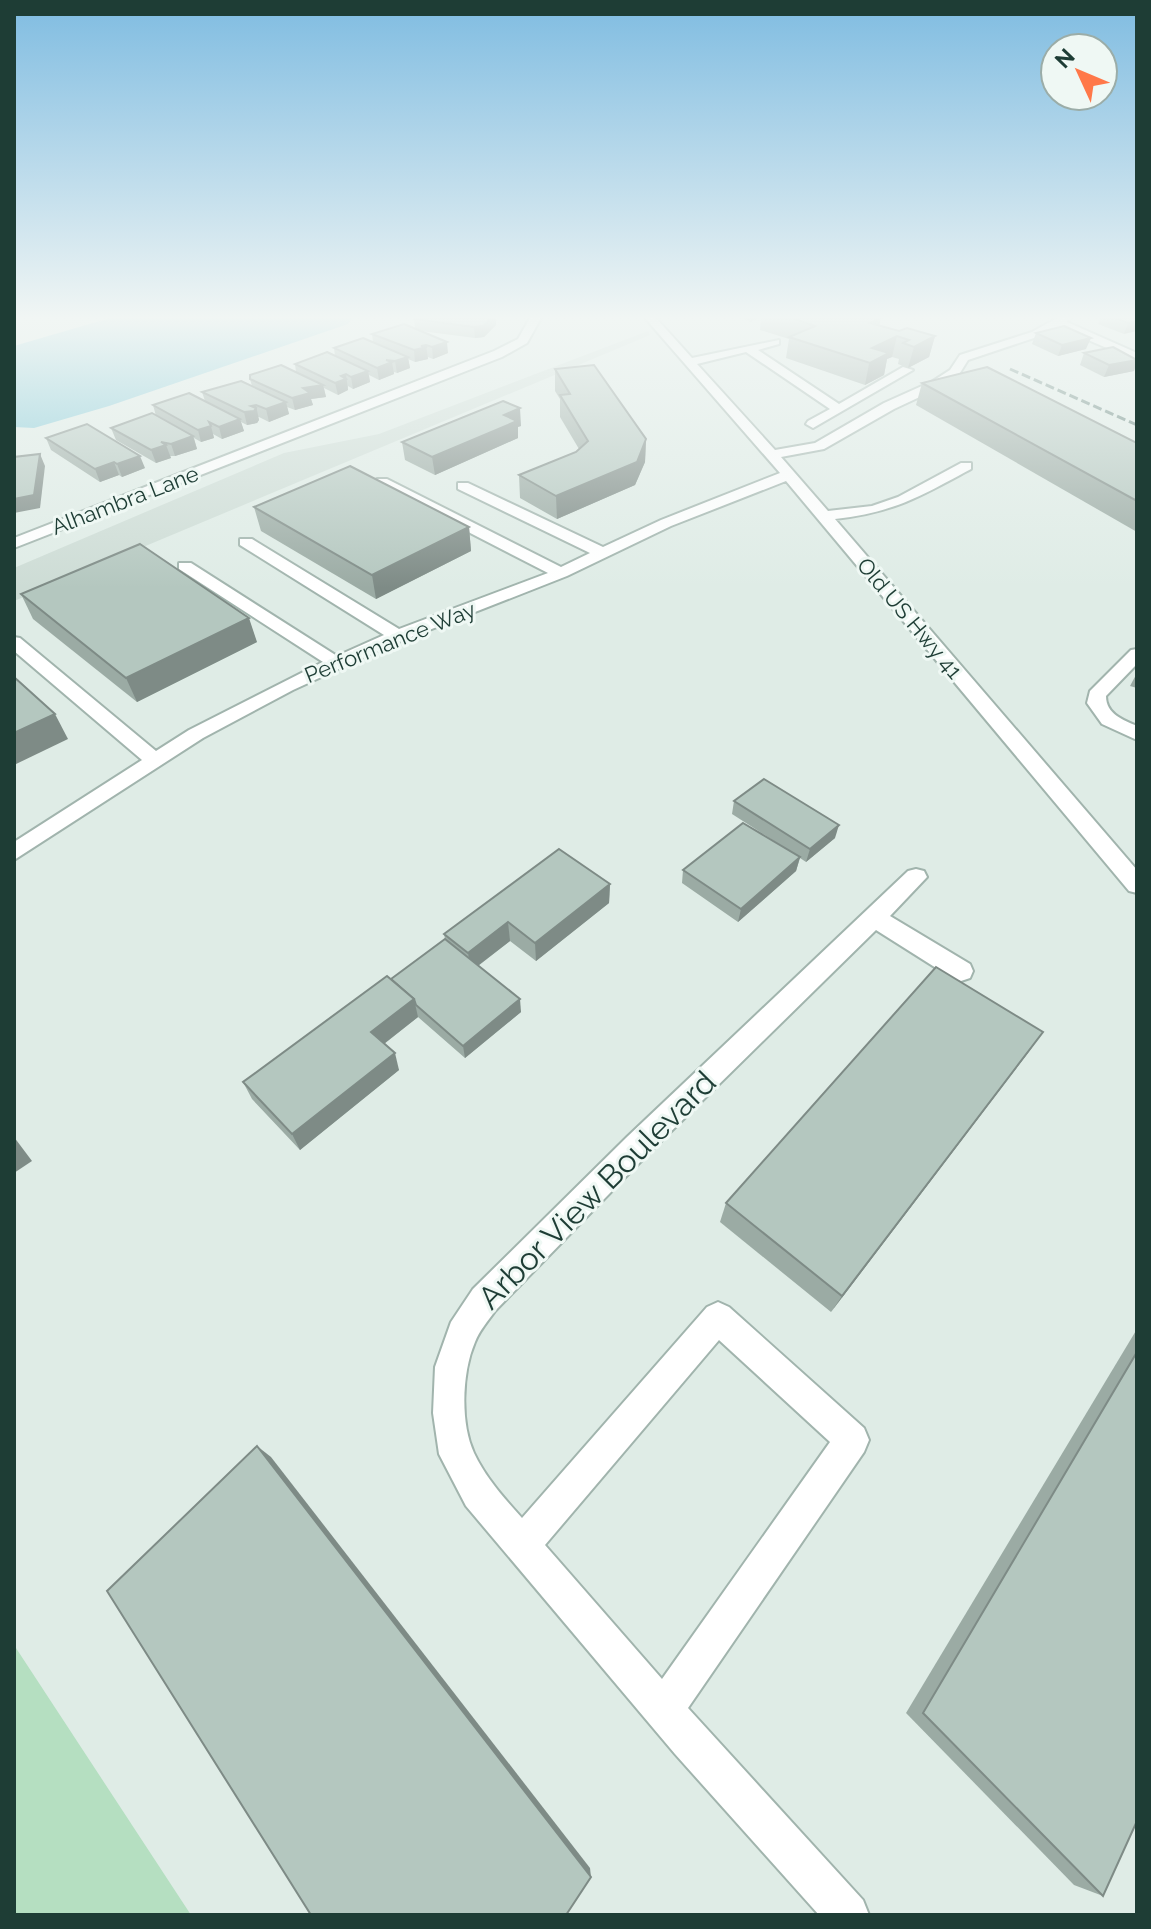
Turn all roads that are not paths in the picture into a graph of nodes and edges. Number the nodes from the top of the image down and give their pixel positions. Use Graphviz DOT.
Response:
graph roads {
  1 [pos="360,408"];
  2 [pos="729,408"];
  3 [pos="885,408"];
  4 [pos="838,409"];
  5 [pos="813,424"];
  6 [pos="772,455"];
  7 [pos="966,466"];
  8 [pos="788,475"];
  9 [pos="382,482"];
  10 [pos="463,486"];
  11 [pos="823,516"];
  12 [pos="246,542"];
  13 [pos="14,543"];
  14 [pos="602,553"];
  15 [pos="185,566"];
  16 [pos="561,573"];
  17 [pos="398,636"];
  18 [pos="14,642"];
  19 [pos="1137,654"];
  20 [pos="336,663"];
  21 [pos="1137,734"];
  22 [pos="155,760"];
  23 [pos="14,852"];
  24 [pos="1129,864"];
  25 [pos="916,877"];
  26 [pos="1137,885"];
  27 [pos="874,917"];
  28 [pos="961,971"];
  29 [pos="522,1544"];
  30 [pos="664,1709"];
  31 [pos="848,1915"];
  1 -- 13 [label="street, Alhambra Lane"];
  2 -- 6 [label="street, Old US Hwy 41"];
  3 -- 6 [label="street"];
  4 -- 5 [label="street"];
  6 -- 8 [label="street, Old US Hwy 41"];
  7 -- 11 [label="street"];
  8 -- 11 [label="street, Old US Hwy 41"];
  8 -- 14 [label="street, Performance Way"];
  9 -- 16 [label="street"];
  10 -- 14 [label="street"];
  11 -- 24 [label="street, Old US Hwy 41"];
  12 -- 17 [label="street"];
  14 -- 16 [label="street, Performance Way"];
  15 -- 20 [label="street"];
  16 -- 17 [label="street, Performance Way"];
  17 -- 20 [label="street, Performance Way"];
  18 -- 22 [label="street"];
  19 -- 21 [label="street"];
  20 -- 22 [label="street, Performance Way"];
  22 -- 23 [label="street, Performance Way"];
  24 -- 26 [label="street, Old US Hwy 41"];
  25 -- 27 [label="street, Arbor View Boulevard"];
  27 -- 28 [label="street"];
  27 -- 29 [label="street, Arbor View Boulevard"];
  29 -- 30 [label="street, Arbor View Boulevard"];
  29 -- 30 [label="street"];
  30 -- 31 [label="street, Arbor View Boulevard"];
}
